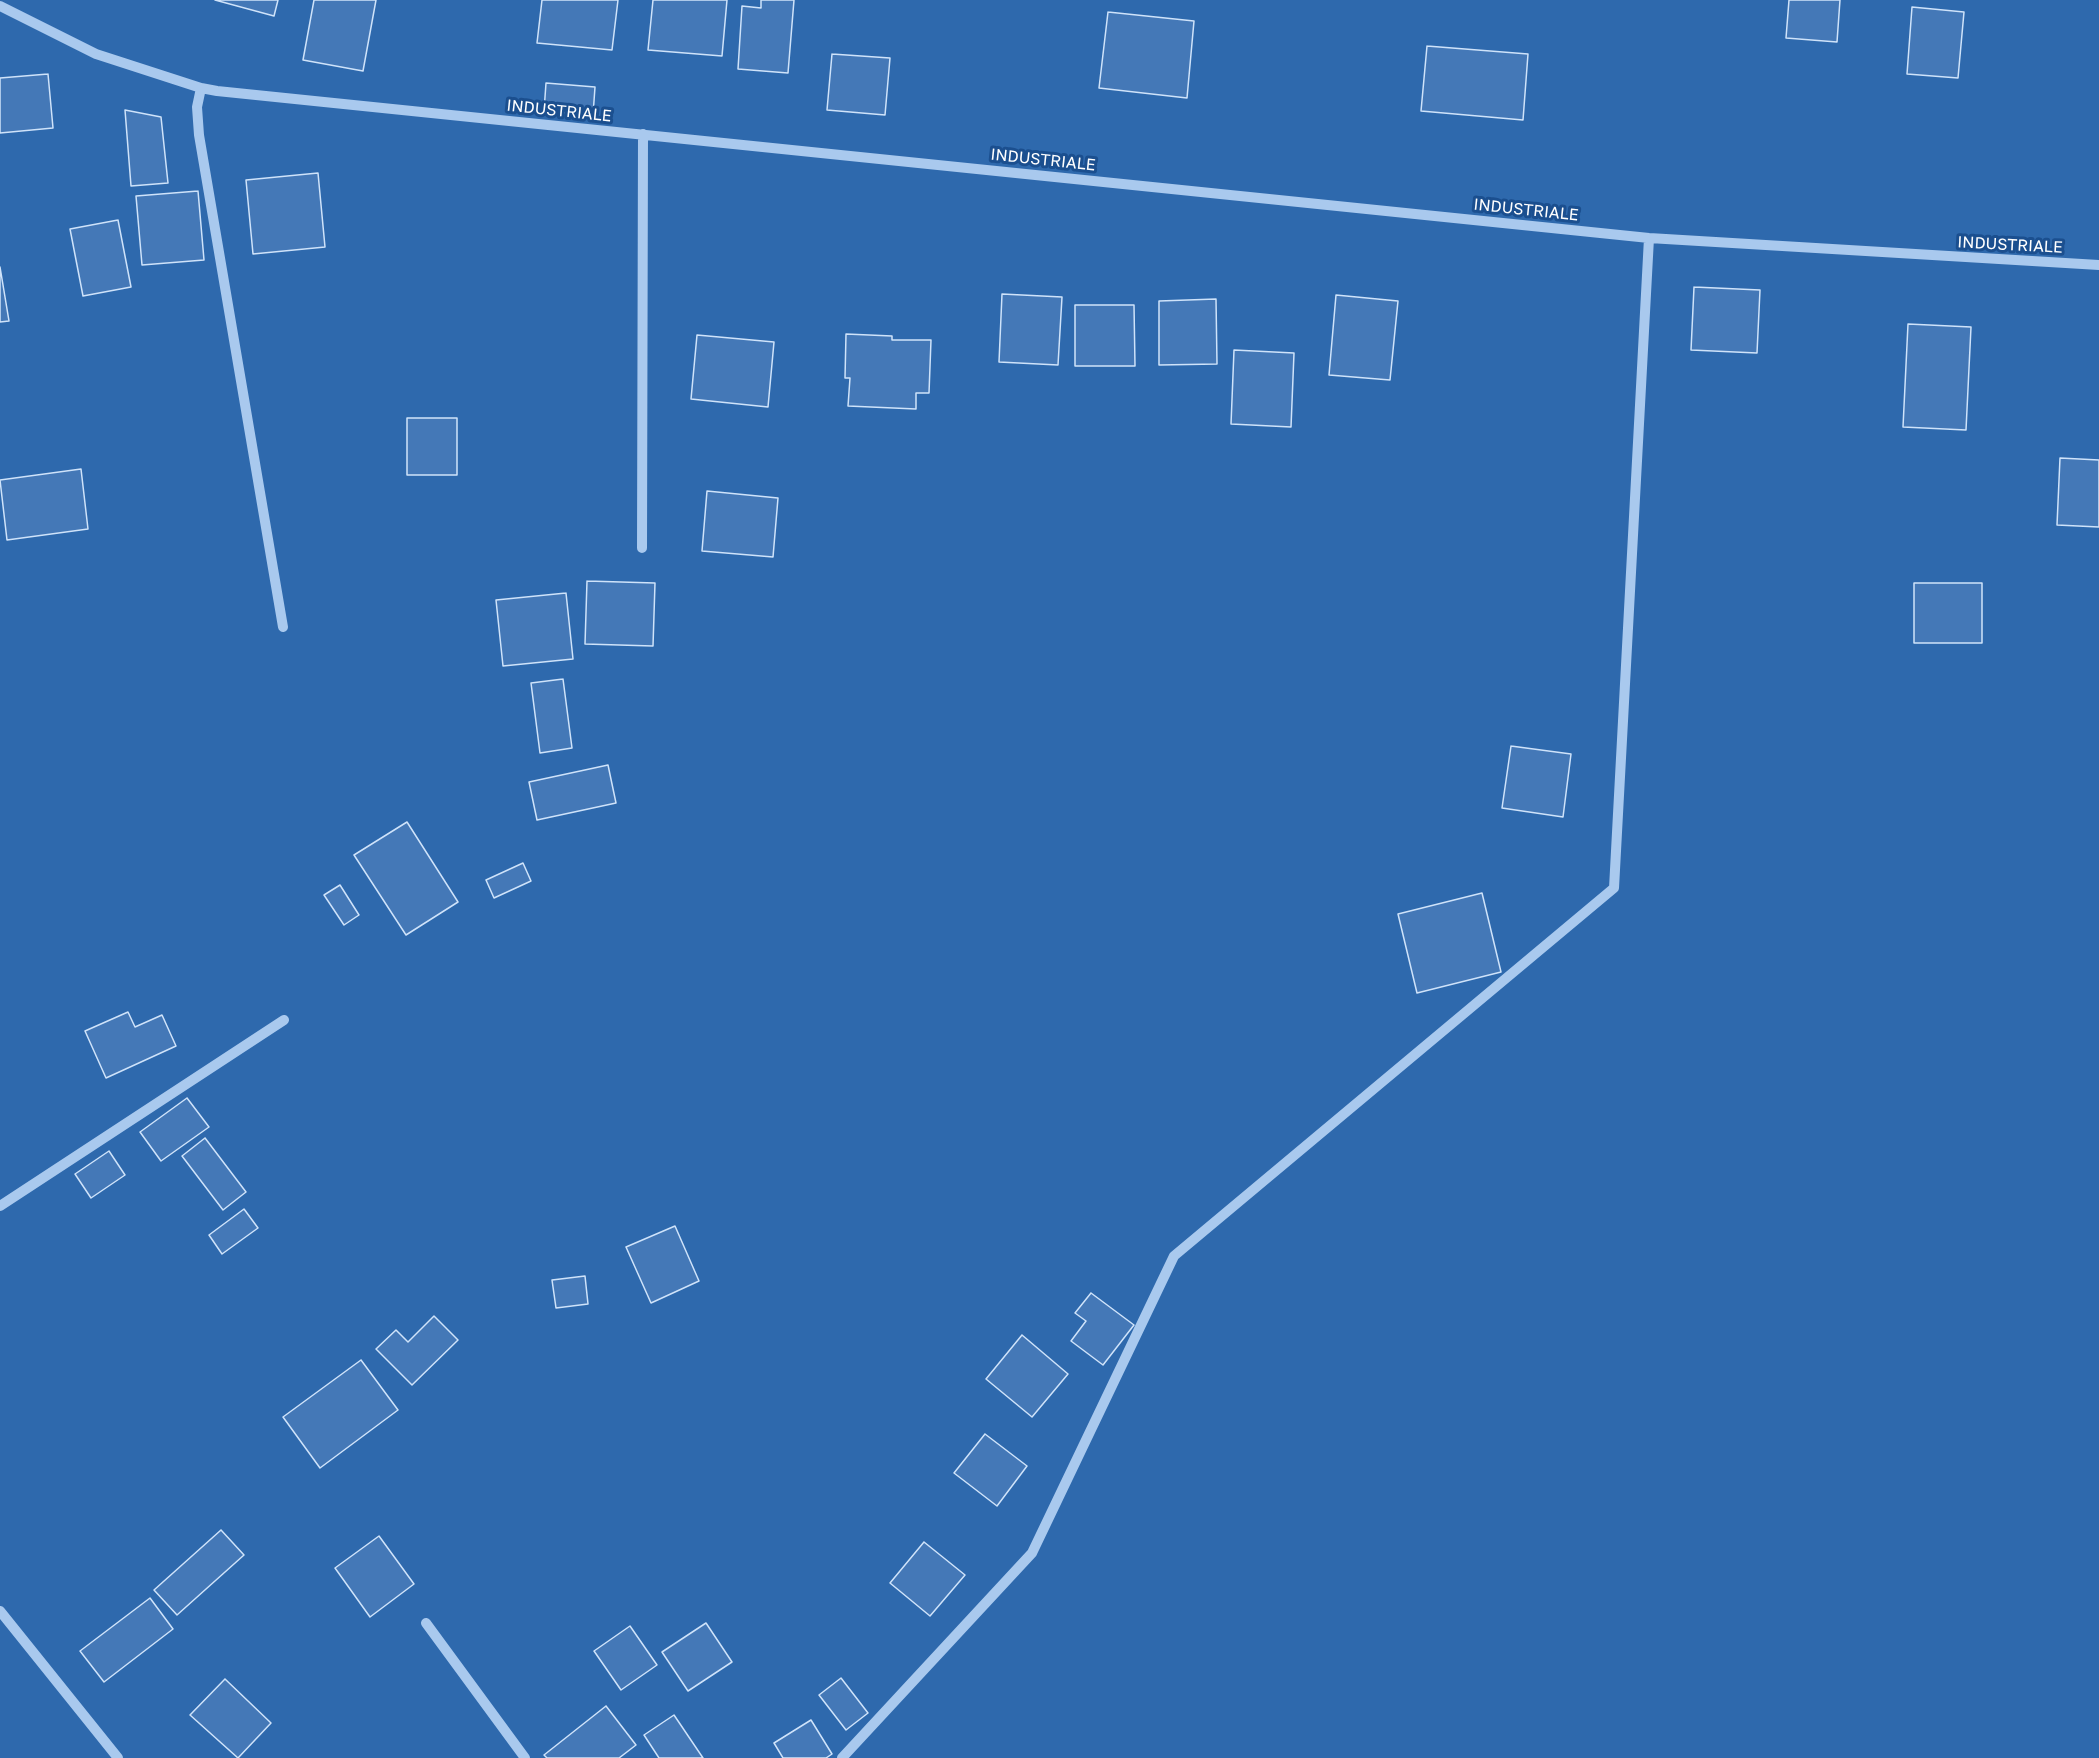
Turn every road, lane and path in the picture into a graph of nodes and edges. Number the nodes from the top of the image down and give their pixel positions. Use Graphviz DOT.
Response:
graph roads {
  1 [pos="0,6"];
  2 [pos="201,88"];
  3 [pos="643,134"];
  4 [pos="1649,238"];
  5 [pos="2099,266"];
  6 [pos="642,548"];
  7 [pos="283,627"];
  8 [pos="284,1020"];
  9 [pos="0,1206"];
  10 [pos="0,1611"];
  11 [pos="426,1623"];
  12 [pos="118,1758"];
  13 [pos="525,1758"];
  14 [pos="842,1758"];
  1 -- 2 [label="street, INDUSTRIALE"];
  2 -- 3 [label="street, INDUSTRIALE"];
  2 -- 7 [label="street"];
  3 -- 4 [label="street, INDUSTRIALE"];
  3 -- 6 [label="street"];
  4 -- 5 [label="street, INDUSTRIALE"];
  4 -- 14 [label="street"];
  8 -- 9 [label="street"];
  10 -- 12 [label="street"];
  11 -- 13 [label="street"];
}
